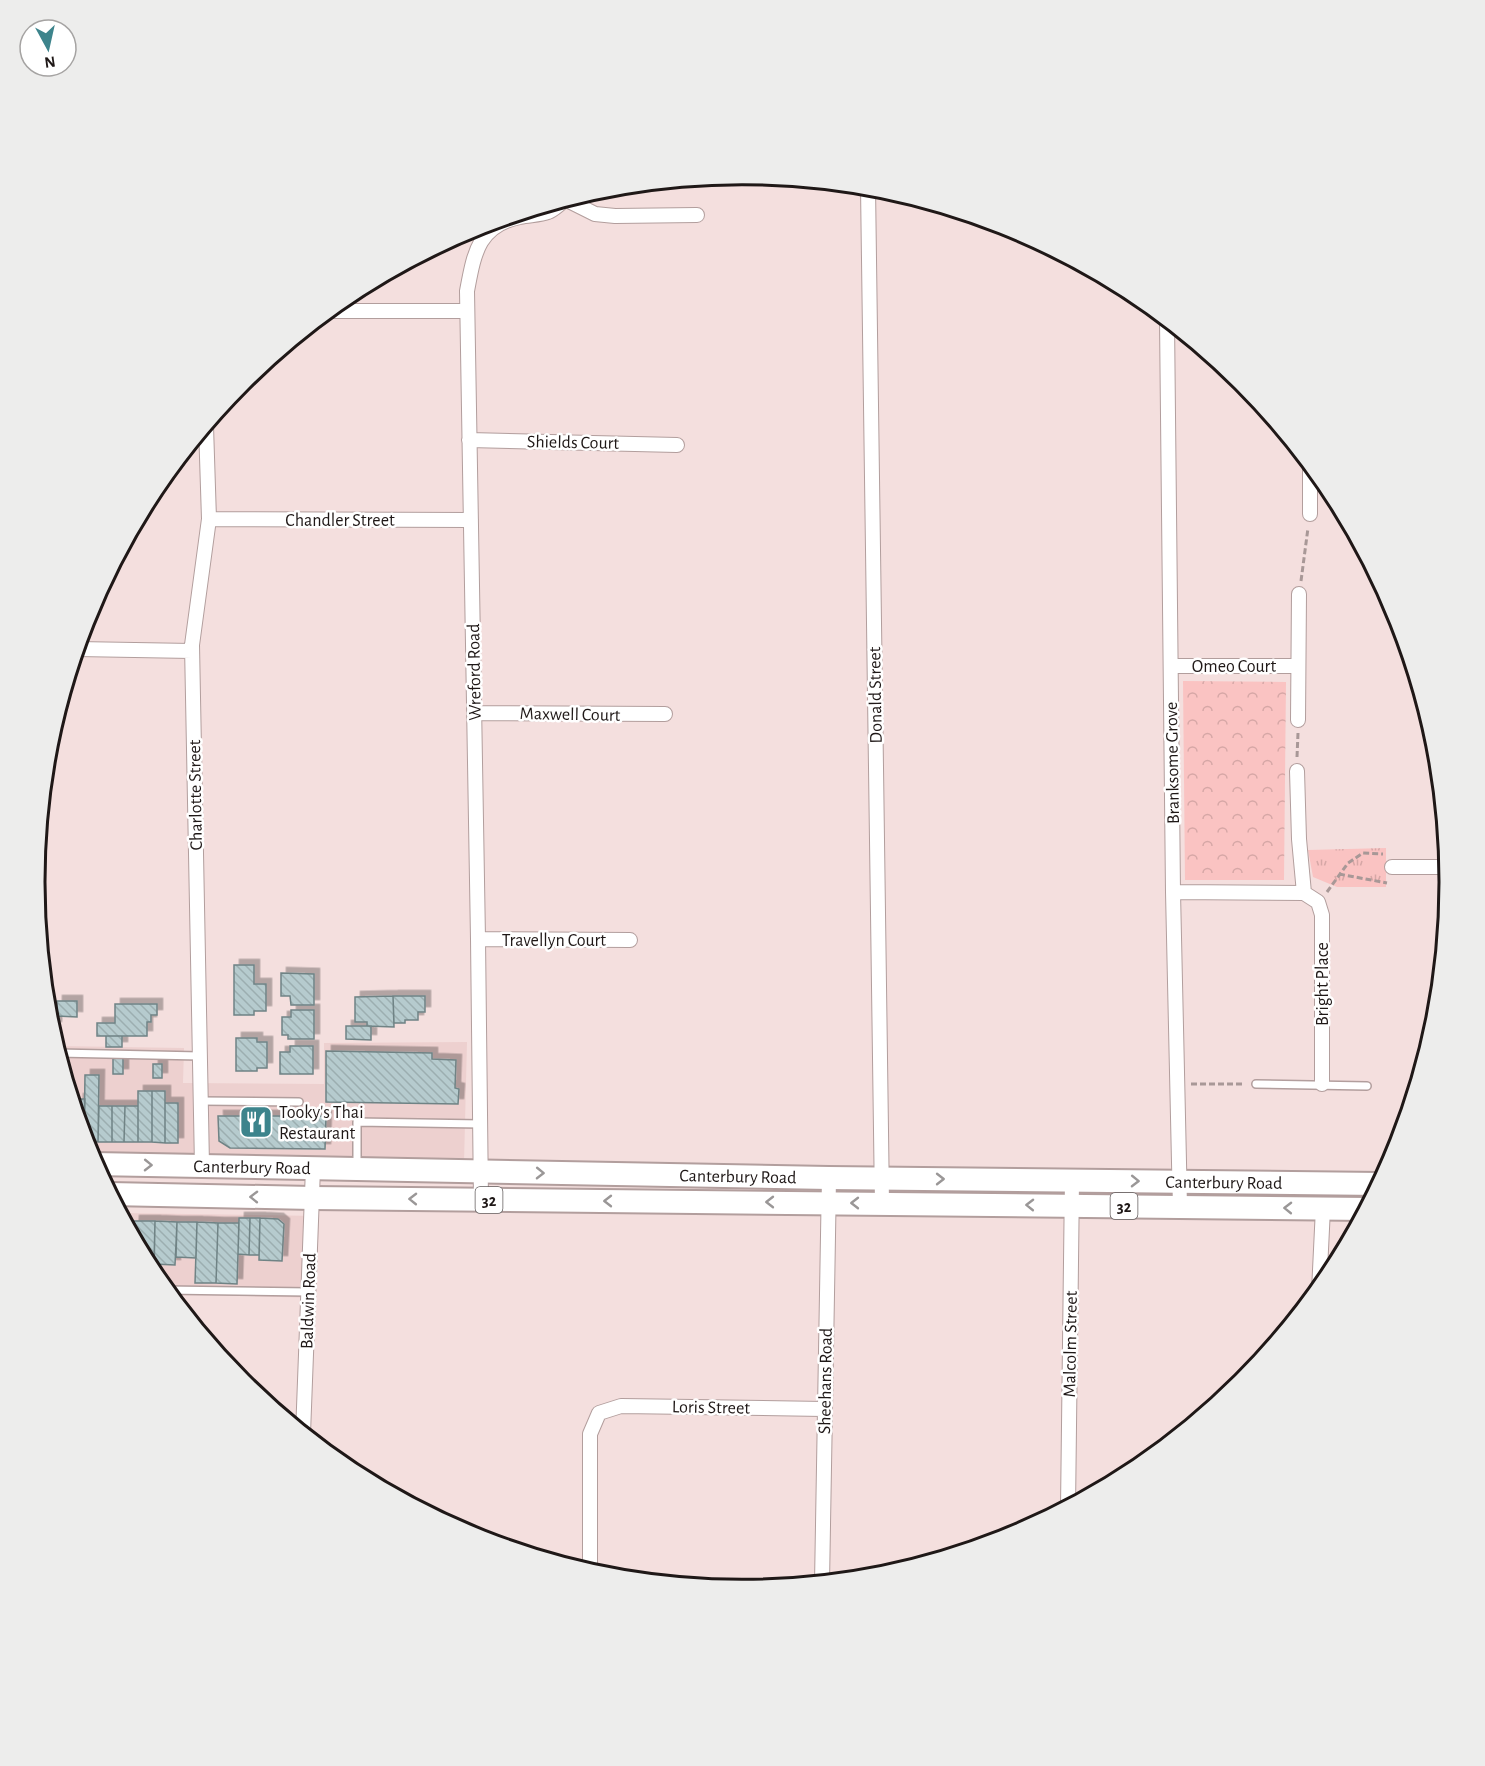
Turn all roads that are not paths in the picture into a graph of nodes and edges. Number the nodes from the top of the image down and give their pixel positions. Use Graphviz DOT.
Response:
graph roads {
  1 [pos="868,197"];
  2 [pos="577,206"];
  3 [pos="697,215"];
  4 [pos="485,235"];
  5 [pos="345,310"];
  6 [pos="466,311"];
  7 [pos="1167,330"];
  8 [pos="207,436"];
  9 [pos="469,440"];
  10 [pos="677,445"];
  11 [pos="1310,478"];
  12 [pos="1310,514"];
  13 [pos="209,519"];
  14 [pos="471,520"];
  15 [pos="1299,594"];
  16 [pos="86,649"];
  17 [pos="192,651"];
  18 [pos="1171,666"];
  19 [pos="1298,666"];
  20 [pos="474,713"];
  21 [pos="665,714"];
  22 [pos="1298,720"];
  23 [pos="1297,771"];
  24 [pos="1392,867"];
  25 [pos="1440,867"];
  26 [pos="1173,892"];
  27 [pos="1304,893"];
  28 [pos="478,939"];
  29 [pos="630,940"];
  30 [pos="66,1053"];
  31 [pos="200,1056"];
  32 [pos="1256,1084"];
  33 [pos="1322,1084"];
  34 [pos="1367,1086"];
  35 [pos="201,1101"];
  36 [pos="298,1102"];
  37 [pos="481,1124"];
  38 [pos="105,1164"];
  39 [pos="202,1166"];
  40 [pos="313,1168"];
  41 [pos="357,1169"];
  42 [pos="481,1172"];
  43 [pos="829,1178"];
  44 [pos="881,1179"];
  45 [pos="1072,1180"];
  46 [pos="1179,1182"];
  47 [pos="1371,1184"];
  48 [pos="119,1194"];
  49 [pos="312,1198"];
  50 [pos="481,1200"];
  51 [pos="829,1202"];
  52 [pos="882,1203"];
  53 [pos="1072,1205"];
  54 [pos="1180,1207"];
  55 [pos="1323,1208"];
  56 [pos="1359,1209"];
  57 [pos="1320,1274"];
  58 [pos="176,1290"];
  59 [pos="309,1292"];
  60 [pos="824,1409"];
  61 [pos="303,1424"];
  62 [pos="1068,1500"];
  63 [pos="590,1563"];
  64 [pos="822,1576"];
  1 -- 44 [label="street, Donald Street"];
  2 -- 3 [label="street"];
  4 -- 6 [label="street, Wreford Road"];
  5 -- 6 [label="street"];
  6 -- 9 [label="street, Wreford Road"];
  7 -- 18 [label="street, Branksome Grove"];
  8 -- 13 [label="street, Charlotte Street"];
  9 -- 10 [label="street, Shields Court"];
  9 -- 14 [label="street, Wreford Road"];
  11 -- 12 [label="street"];
  13 -- 14 [label="street, Chandler Street"];
  13 -- 17 [label="street, Charlotte Street"];
  14 -- 20 [label="street, Wreford Road"];
  15 -- 19 [label="street, Omeo Court"];
  16 -- 17 [label="street"];
  17 -- 31 [label="street, Charlotte Street"];
  18 -- 19 [label="street, Omeo Court"];
  18 -- 26 [label="street, Branksome Grove"];
  19 -- 22 [label="street, Omeo Court"];
  20 -- 21 [label="street, Maxwell Court"];
  20 -- 28 [label="street, Wreford Road"];
  23 -- 27 [label="street"];
  24 -- 25 [label="street"];
  26 -- 27 [label="street"];
  26 -- 46 [label="street, Branksome Grove"];
  27 -- 33 [label="street, Bright Place"];
  28 -- 29 [label="street, Travellyn Court"];
  28 -- 37 [label="street, Wreford Road"];
  30 -- 31 [label="lane"];
  31 -- 35 [label="street, Charlotte Street"];
  32 -- 33 [label="lane"];
  33 -- 34 [label="lane"];
  35 -- 36 [label="lane"];
  35 -- 39 [label="street, Charlotte Street"];
  37 -- 41 [label="lane"];
  37 -- 42 [label="street, Wreford Road"];
  38 -- 39 [label="main road, Canterbury Road / 32, one-way"];
  39 -- 40 [label="main road, Canterbury Road / 32"];
  40 -- 41 [label="main road, Canterbury Road / 32"];
  40 -- 49 [label="street, Baldwin Road"];
  41 -- 42 [label="main road, Canterbury Road / 32"];
  42 -- 43 [label="main road, Canterbury Road / 32, one-way"];
  42 -- 50 [label="street, Wreford Road"];
  43 -- 44 [label="main road, Canterbury Road / 32"];
  43 -- 51 [label="street, Sheehans Road"];
  44 -- 45 [label="main road, Canterbury Road / 32, one-way"];
  44 -- 52 [label="street, Donald Street"];
  45 -- 46 [label="main road, Canterbury Road / 32, one-way"];
  45 -- 53 [label="street, Malcolm Street"];
  46 -- 47 [label="main road, Canterbury Road / 32"];
  46 -- 54 [label="street, Branksome Grove"];
  49 -- 48 [label="main road, Canterbury Road / 32, one-way"];
  50 -- 49 [label="main road, Canterbury Road / 32, one-way"];
  49 -- 59 [label="street, Baldwin Road"];
  51 -- 50 [label="main road, Canterbury Road / 32, one-way"];
  52 -- 51 [label="main road, Canterbury Road / 32, one-way"];
  51 -- 60 [label="street, Sheehans Road"];
  53 -- 52 [label="main road, Canterbury Road / 32, one-way"];
  53 -- 54 [label="main road, Canterbury Road / 32"];
  53 -- 62 [label="street, Malcolm Street"];
  55 -- 54 [label="main road, Canterbury Road / 32, one-way"];
  55 -- 56 [label="main road, Canterbury Road / 32"];
  55 -- 57 [label="street"];
  58 -- 59 [label="lane"];
  59 -- 61 [label="street, Baldwin Road"];
  60 -- 63 [label="street, Loris Street"];
  60 -- 64 [label="street, Sheehans Road"];
}
